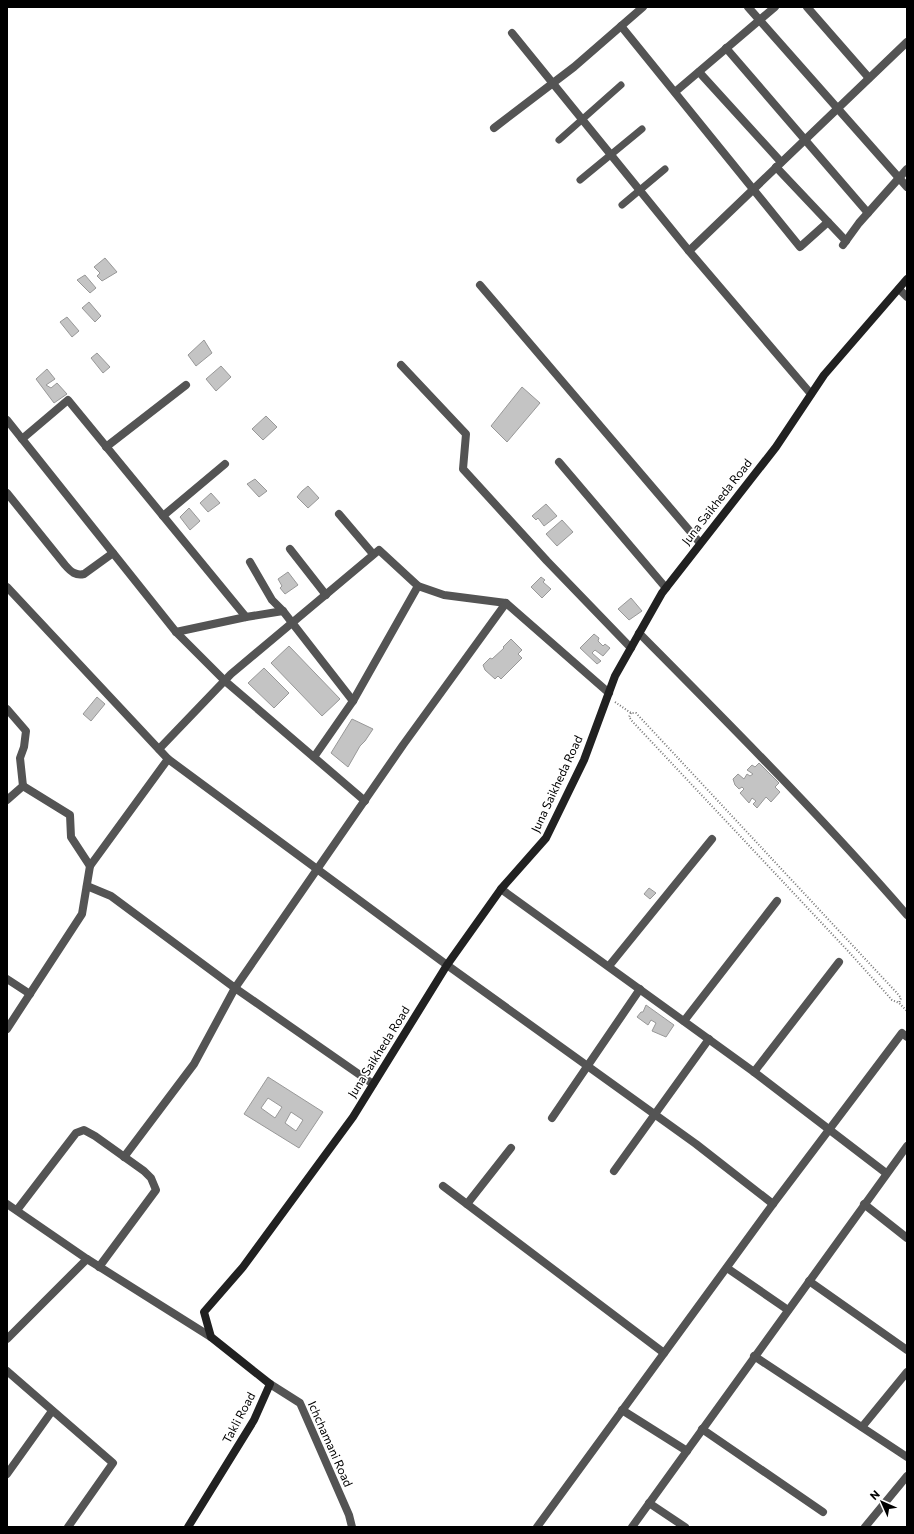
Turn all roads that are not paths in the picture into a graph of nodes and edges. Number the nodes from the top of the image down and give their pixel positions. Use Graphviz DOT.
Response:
graph roads {
  1 [pos="748,7"];
  2 [pos="775,7"];
  3 [pos="807,7"];
  4 [pos="639,8"];
  5 [pos="760,21"];
  6 [pos="621,26"];
  7 [pos="512,33"];
  8 [pos="907,42"];
  9 [pos="726,48"];
  10 [pos="700,72"];
  11 [pos="869,78"];
  12 [pos="553,84"];
  13 [pos="621,85"];
  14 [pos="675,92"];
  15 [pos="837,108"];
  16 [pos="582,120"];
  17 [pos="494,128"];
  18 [pos="642,128"];
  19 [pos="559,140"];
  20 [pos="804,140"];
  21 [pos="610,154"];
  22 [pos="779,164"];
  23 [pos="665,169"];
  24 [pos="907,169"];
  25 [pos="899,178"];
  26 [pos="580,180"];
  27 [pos="907,187"];
  28 [pos="639,190"];
  29 [pos="753,190"];
  30 [pos="622,205"];
  31 [pos="868,213"];
  32 [pos="828,222"];
  33 [pos="689,251"];
  34 [pos="907,279"];
  35 [pos="480,285"];
  36 [pos="899,289"];
  37 [pos="907,297"];
  38 [pos="401,365"];
  39 [pos="186,385"];
  40 [pos="811,394"];
  41 [pos="7,420"];
  42 [pos="22,439"];
  43 [pos="106,447"];
  44 [pos="559,462"];
  45 [pos="224,464"];
  46 [pos="7,493"];
  47 [pos="339,514"];
  48 [pos="163,516"];
  49 [pos="700,543"];
  50 [pos="290,549"];
  51 [pos="113,553"];
  52 [pos="373,554"];
  53 [pos="250,562"];
  54 [pos="418,586"];
  55 [pos="7,587"];
  56 [pos="666,588"];
  57 [pos="326,594"];
  58 [pos="506,603"];
  59 [pos="283,611"];
  60 [pos="246,617"];
  61 [pos="292,623"];
  62 [pos="176,632"];
  63 [pos="639,633"];
  64 [pos="631,648"];
  65 [pos="225,681"];
  66 [pos="608,695"];
  67 [pos="352,701"];
  68 [pos="7,709"];
  69 [pos="160,749"];
  70 [pos="314,757"];
  71 [pos="168,759"];
  72 [pos="23,786"];
  73 [pos="7,800"];
  74 [pos="365,801"];
  75 [pos="712,839"];
  76 [pos="90,866"];
  77 [pos="318,870"];
  78 [pos="87,886"];
  79 [pos="501,889"];
  80 [pos="777,901"];
  81 [pos="907,915"];
  82 [pos="839,962"];
  83 [pos="447,965"];
  84 [pos="609,966"];
  85 [pos="7,979"];
  86 [pos="234,988"];
  87 [pos="640,989"];
  88 [pos="30,994"];
  89 [pos="684,1021"];
  90 [pos="7,1028"];
  91 [pos="905,1032"];
  92 [pos="709,1039"];
  93 [pos="587,1066"];
  94 [pos="754,1072"];
  95 [pos="373,1084"];
  96 [pos="654,1115"];
  97 [pos="552,1118"];
  98 [pos="829,1131"];
  99 [pos="907,1146"];
  100 [pos="511,1148"];
  101 [pos="124,1157"];
  102 [pos="614,1171"];
  103 [pos="886,1173"];
  104 [pos="443,1186"];
  105 [pos="7,1204"];
  106 [pos="467,1204"];
  107 [pos="773,1204"];
  108 [pos="864,1204"];
  109 [pos="17,1210"];
  110 [pos="907,1238"];
  111 [pos="87,1259"];
  112 [pos="99,1267"];
  113 [pos="726,1268"];
  114 [pos="809,1281"];
  115 [pos="788,1310"];
  116 [pos="211,1337"];
  117 [pos="7,1339"];
  118 [pos="907,1350"];
  119 [pos="664,1353"];
  120 [pos="754,1356"];
  121 [pos="7,1371"];
  122 [pos="907,1372"];
  123 [pos="270,1384"];
  124 [pos="622,1410"];
  125 [pos="52,1411"];
  126 [pos="862,1427"];
  127 [pos="702,1429"];
  128 [pos="687,1451"];
  129 [pos="907,1456"];
  130 [pos="7,1474"];
  131 [pos="907,1476"];
  132 [pos="649,1503"];
  133 [pos="823,1512"];
  134 [pos="68,1527"];
  135 [pos="188,1527"];
  136 [pos="352,1527"];
  137 [pos="537,1527"];
  138 [pos="632,1527"];
  139 [pos="685,1527"];
  140 [pos="865,1527"];
  1 -- 5 [label="street"];
  2 -- 5 [label="street"];
  3 -- 11 [label="street"];
  4 -- 6 [label="street"];
  5 -- 9 [label="street"];
  5 -- 15 [label="street"];
  6 -- 12 [label="street"];
  6 -- 14 [label="street"];
  7 -- 12 [label="street"];
  8 -- 11 [label="street"];
  9 -- 10 [label="street"];
  9 -- 20 [label="street"];
  10 -- 14 [label="street"];
  10 -- 22 [label="street"];
  11 -- 15 [label="street"];
  12 -- 16 [label="street"];
  12 -- 17 [label="street"];
  13 -- 16 [label="lane"];
  14 -- 29 [label="street"];
  15 -- 20 [label="street"];
  15 -- 25 [label="street"];
  16 -- 19 [label="lane"];
  16 -- 21 [label="street"];
  18 -- 21 [label="lane"];
  20 -- 22 [label="street"];
  20 -- 31 [label="street"];
  21 -- 26 [label="lane"];
  21 -- 28 [label="street"];
  22 -- 29 [label="street"];
  22 -- 32 [label="street"];
  23 -- 28 [label="lane"];
  24 -- 25 [label="street"];
  25 -- 27 [label="street"];
  25 -- 31 [label="street"];
  28 -- 30 [label="lane"];
  28 -- 33 [label="street"];
  29 -- 32 [label="street"];
  29 -- 33 [label="street"];
  31 -- 32 [label="street"];
  33 -- 40 [label="street"];
  34 -- 36 [label="main road, Juna Saikheda Road"];
  35 -- 49 [label="street"];
  36 -- 37 [label="street"];
  36 -- 40 [label="main road, Juna Saikheda Road"];
  38 -- 64 [label="street"];
  39 -- 43 [label="street"];
  40 -- 49 [label="main road, Juna Saikheda Road"];
  41 -- 42 [label="street"];
  42 -- 43 [label="street"];
  42 -- 51 [label="street"];
  43 -- 48 [label="street"];
  44 -- 56 [label="street"];
  45 -- 48 [label="street"];
  46 -- 51 [label="street"];
  47 -- 52 [label="street"];
  48 -- 60 [label="street"];
  49 -- 56 [label="main road, Juna Saikheda Road"];
  50 -- 57 [label="street"];
  51 -- 62 [label="street"];
  52 -- 54 [label="street"];
  52 -- 57 [label="street"];
  53 -- 59 [label="street"];
  54 -- 58 [label="street"];
  54 -- 67 [label="street"];
  55 -- 69 [label="street"];
  56 -- 63 [label="main road, Juna Saikheda Road"];
  57 -- 61 [label="street"];
  58 -- 66 [label="street"];
  58 -- 74 [label="street"];
  59 -- 60 [label="street"];
  59 -- 61 [label="street"];
  60 -- 62 [label="street"];
  61 -- 65 [label="street"];
  61 -- 67 [label="street"];
  62 -- 65 [label="street"];
  63 -- 64 [label="main road, Juna Saikheda Road"];
  63 -- 81 [label="street"];
  64 -- 66 [label="main road, Juna Saikheda Road"];
  65 -- 69 [label="street"];
  65 -- 70 [label="street"];
  66 -- 79 [label="main road, Juna Saikheda Road"];
  67 -- 70 [label="street"];
  68 -- 72 [label="street"];
  69 -- 71 [label="street"];
  70 -- 74 [label="street"];
  71 -- 76 [label="street"];
  71 -- 77 [label="street"];
  72 -- 73 [label="street"];
  72 -- 76 [label="street"];
  74 -- 77 [label="street"];
  75 -- 84 [label="street"];
  76 -- 78 [label="street"];
  77 -- 83 [label="street"];
  77 -- 86 [label="street"];
  78 -- 86 [label="street"];
  78 -- 88 [label="street"];
  79 -- 83 [label="main road, Juna Saikheda Road"];
  79 -- 84 [label="street"];
  80 -- 89 [label="street"];
  82 -- 94 [label="street"];
  83 -- 93 [label="street"];
  83 -- 95 [label="main road, Juna Saikheda Road"];
  84 -- 87 [label="street"];
  85 -- 88 [label="street"];
  86 -- 95 [label="street"];
  86 -- 101 [label="street"];
  87 -- 89 [label="street"];
  87 -- 93 [label="street"];
  88 -- 90 [label="street"];
  89 -- 92 [label="street"];
  91 -- 98 [label="street"];
  92 -- 94 [label="street"];
  92 -- 96 [label="street"];
  93 -- 96 [label="street"];
  93 -- 97 [label="street"];
  94 -- 98 [label="street"];
  95 -- 116 [label="main road, Juna Saikheda Road"];
  96 -- 102 [label="street"];
  96 -- 107 [label="street"];
  98 -- 103 [label="street"];
  98 -- 107 [label="street"];
  99 -- 103 [label="street"];
  100 -- 106 [label="street"];
  101 -- 109 [label="street"];
  101 -- 112 [label="street"];
  103 -- 108 [label="street"];
  104 -- 106 [label="street"];
  105 -- 109 [label="street"];
  106 -- 119 [label="street"];
  107 -- 113 [label="street"];
  108 -- 110 [label="street"];
  108 -- 114 [label="street"];
  109 -- 111 [label="street"];
  111 -- 112 [label="street"];
  111 -- 117 [label="street"];
  112 -- 116 [label="street"];
  113 -- 115 [label="street"];
  113 -- 119 [label="street"];
  114 -- 115 [label="street"];
  114 -- 118 [label="street"];
  115 -- 120 [label="street"];
  116 -- 123 [label="main road, Takli Road"];
  119 -- 124 [label="street"];
  120 -- 126 [label="street"];
  120 -- 127 [label="street"];
  121 -- 125 [label="street"];
  122 -- 126 [label="street"];
  123 -- 135 [label="main road, Takli Road"];
  123 -- 136 [label="street, Ichchamani Road"];
  124 -- 128 [label="street"];
  124 -- 137 [label="street"];
  125 -- 130 [label="street"];
  125 -- 134 [label="street"];
  126 -- 129 [label="street"];
  127 -- 128 [label="street"];
  127 -- 133 [label="street"];
  128 -- 132 [label="street"];
  131 -- 140 [label="street"];
  132 -- 138 [label="street"];
  132 -- 139 [label="street"];
}
